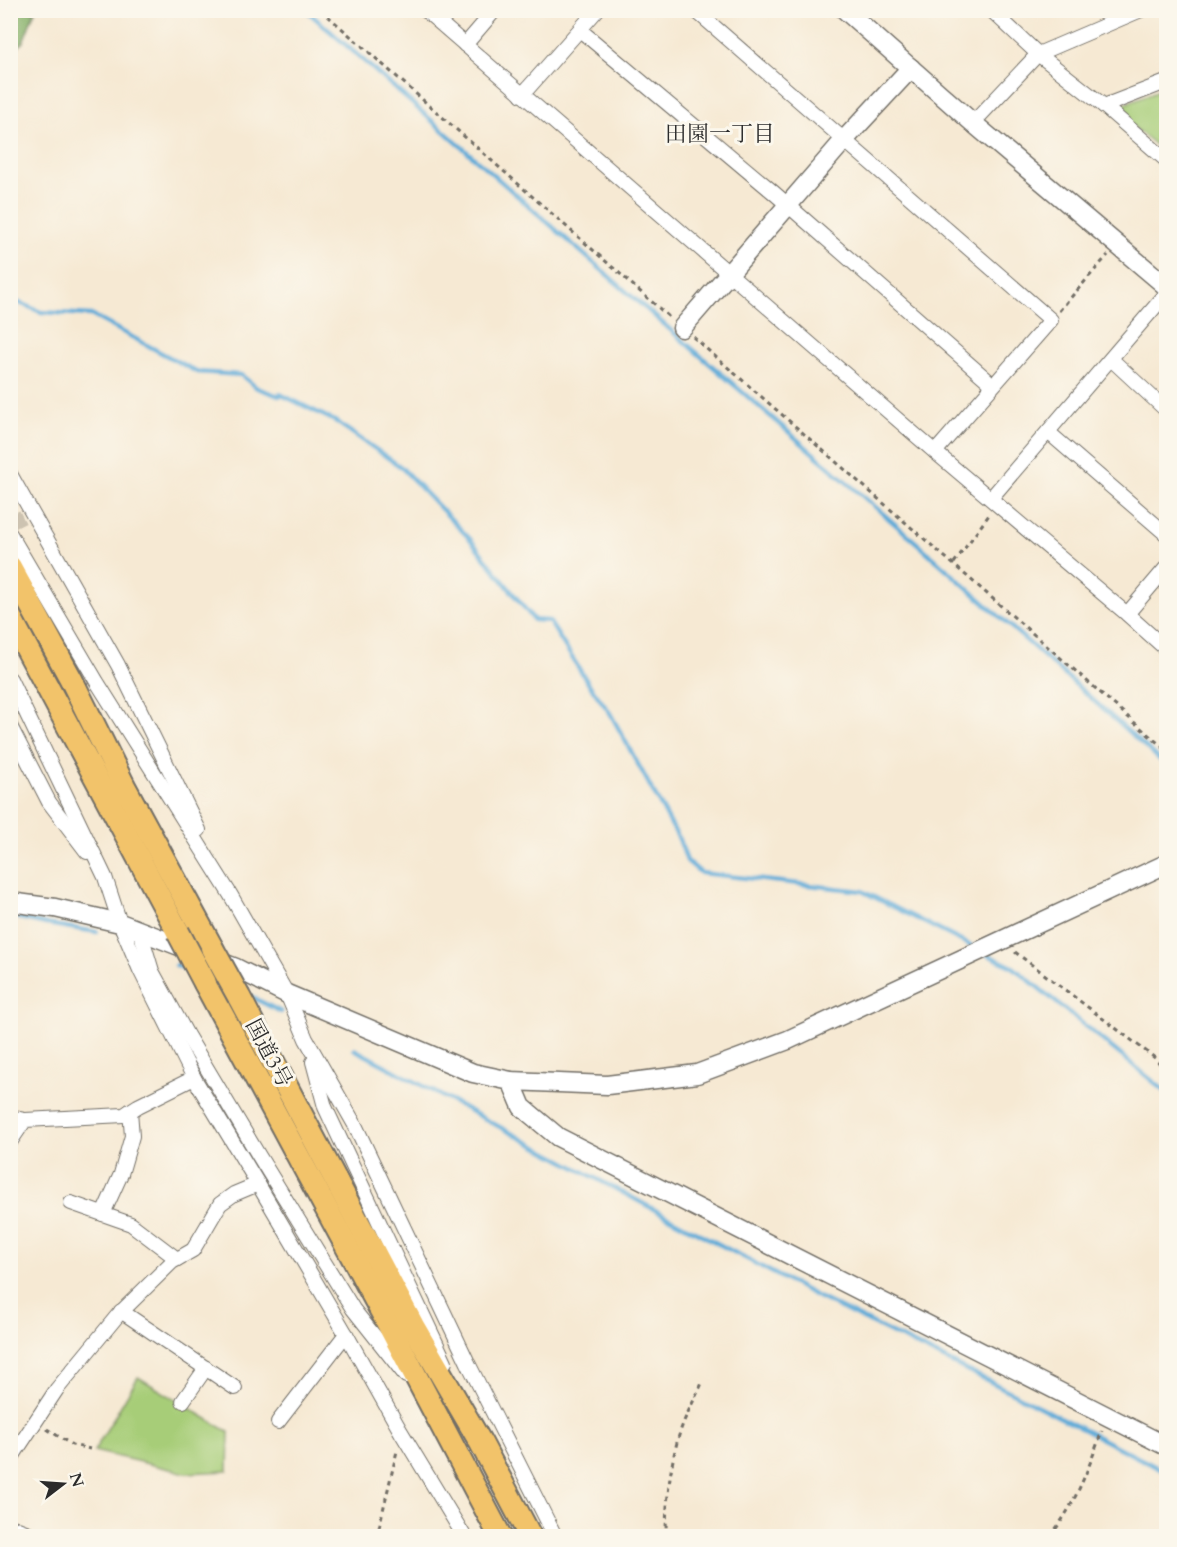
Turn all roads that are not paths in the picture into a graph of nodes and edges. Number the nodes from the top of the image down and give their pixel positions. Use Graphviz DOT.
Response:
graph roads {
  1 [pos="425,10"];
  2 [pos="495,10"];
  3 [pos="597,10"];
  4 [pos="695,10"];
  5 [pos="845,10"];
  6 [pos="991,10"];
  7 [pos="1141,10"];
  8 [pos="580,30"];
  9 [pos="465,45"];
  10 [pos="1038,54"];
  11 [pos="911,68"];
  12 [pos="1167,82"];
  13 [pos="522,95"];
  14 [pos="1104,106"];
  15 [pos="973,123"];
  16 [pos="845,139"];
  17 [pos="1167,160"];
  18 [pos="787,205"];
  19 [pos="728,274"];
  20 [pos="1167,286"];
  21 [pos="1167,294"];
  22 [pos="682,328"];
  23 [pos="1111,359"];
  24 [pos="993,385"];
  25 [pos="1167,410"];
  26 [pos="1048,432"];
  27 [pos="935,452"];
  28 [pos="10,474"];
  29 [pos="994,501"];
  30 [pos="10,534"];
  31 [pos="1167,534"];
  32 [pos="10,567"];
  33 [pos="1167,568"];
  34 [pos="1127,614"];
  35 [pos="10,617"];
  36 [pos="1167,649"];
  37 [pos="10,679"];
  38 [pos="10,726"];
  39 [pos="1167,864"];
  40 [pos="105,876"];
  41 [pos="230,894"];
  42 [pos="10,902"];
  43 [pos="120,923"];
  44 [pos="140,931"];
  45 [pos="287,994"];
  46 [pos="306,1040"];
  47 [pos="194,1078"];
  48 [pos="511,1081"];
  49 [pos="130,1111"];
  50 [pos="10,1117"];
  51 [pos="26,1120"];
  52 [pos="10,1142"];
  53 [pos="258,1184"];
  54 [pos="71,1203"];
  55 [pos="103,1214"];
  56 [pos="177,1259"];
  57 [pos="122,1311"];
  58 [pos="346,1334"];
  59 [pos="206,1368"];
  60 [pos="235,1388"];
  61 [pos="183,1401"];
  62 [pos="430,1405"];
  63 [pos="278,1422"];
  64 [pos="481,1443"];
  65 [pos="1167,1446"];
  66 [pos="10,1460"];
  67 [pos="10,1526"];
  68 [pos="36,1536"];
  69 [pos="464,1536"];
  70 [pos="500,1536"];
  71 [pos="530,1536"];
  72 [pos="555,1536"];
  1 -- 9 [label="street"];
  2 -- 9 [label="street"];
  3 -- 8 [label="street"];
  4 -- 16 [label="street"];
  5 -- 11 [label="street"];
  6 -- 10 [label="street"];
  7 -- 10 [label="street"];
  8 -- 13 [label="street"];
  8 -- 18 [label="street"];
  9 -- 13 [label="street"];
  10 -- 14 [label="street"];
  10 -- 15 [label="street"];
  11 -- 15 [label="street"];
  11 -- 16 [label="street"];
  12 -- 14 [label="street"];
  13 -- 19 [label="street"];
  14 -- 17 [label="street"];
  15 -- 20 [label="street"];
  16 -- 18 [label="street"];
  16 -- 24 [label="street"];
  18 -- 19 [label="street"];
  18 -- 24 [label="street"];
  19 -- 22 [label="street"];
  19 -- 27 [label="street"];
  21 -- 23 [label="street"];
  23 -- 25 [label="street"];
  23 -- 26 [label="street"];
  24 -- 27 [label="street"];
  26 -- 29 [label="street"];
  26 -- 31 [label="street"];
  27 -- 29 [label="street"];
  28 -- 41 [label="street"];
  29 -- 34 [label="street"];
  30 -- 41 [label="street"];
  32 -- 64 [label="highway, 国道3号, bridge"];
  33 -- 34 [label="street"];
  34 -- 36 [label="street"];
  35 -- 62 [label="highway, 国道3号, bridge"];
  37 -- 40 [label="street"];
  38 -- 40 [label="street"];
  39 -- 48 [label="street"];
  40 -- 43 [label="street"];
  41 -- 45 [label="street"];
  42 -- 43 [label="street"];
  43 -- 44 [label="street"];
  43 -- 47 [label="street"];
  44 -- 45 [label="street"];
  44 -- 62 [label="street"];
  45 -- 46 [label="street"];
  45 -- 48 [label="street"];
  46 -- 64 [label="street"];
  46 -- 72 [label="street"];
  47 -- 49 [label="street"];
  47 -- 53 [label="street"];
  48 -- 65 [label="street"];
  49 -- 51 [label="street"];
  49 -- 55 [label="street"];
  50 -- 51 [label="street"];
  51 -- 52 [label="street"];
  53 -- 56 [label="street"];
  53 -- 58 [label="street"];
  54 -- 55 [label="street"];
  55 -- 56 [label="street"];
  56 -- 57 [label="street"];
  57 -- 59 [label="street"];
  57 -- 66 [label="street"];
  58 -- 63 [label="street"];
  58 -- 69 [label="street"];
  59 -- 60 [label="street"];
  59 -- 61 [label="street"];
  62 -- 70 [label="highway, 国道3号"];
  64 -- 71 [label="highway, 国道3号"];
  67 -- 68 [label="street"];
}
